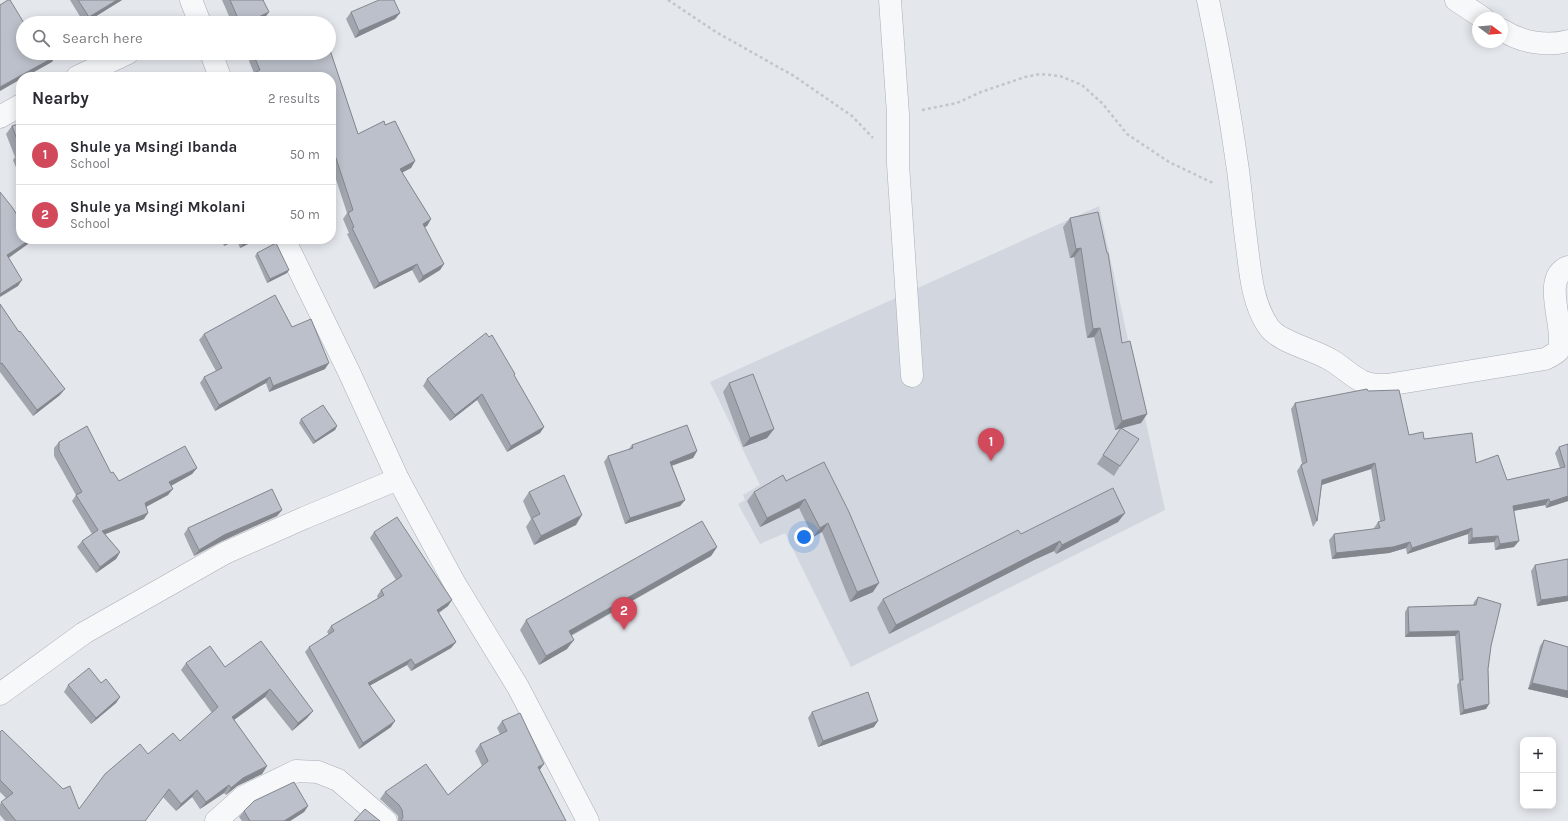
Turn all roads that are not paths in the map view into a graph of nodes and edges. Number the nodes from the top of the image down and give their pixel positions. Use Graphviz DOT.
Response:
graph roads {
  1 [pos="890,0"];
  2 [pos="1208,0"];
  3 [pos="1456,0"];
  4 [pos="1474,12"];
  5 [pos="1508,33"];
  6 [pos="1568,41"];
  7 [pos="113,60"];
  8 [pos="214,60"];
  9 [pos="88,72"];
  10 [pos="218,72"];
  11 [pos="16,108"];
  12 [pos="0,117"];
  13 [pos="286,244"];
  14 [pos="1568,267"];
  15 [pos="912,376"];
  16 [pos="398,479"];
  17 [pos="0,694"];
  18 [pos="216,821"];
  19 [pos="386,821"];
  20 [pos="588,821"];
  1 -- 15 [label="street"];
  2 -- 14 [label="street"];
  3 -- 4 [label="street"];
  5 -- 6 [label="street"];
  7 -- 9 [label="street"];
  8 -- 10 [label="street"];
  11 -- 12 [label="street"];
  13 -- 16 [label="street"];
  16 -- 17 [label="street"];
  16 -- 20 [label="street"];
  18 -- 19 [label="street"];
}
